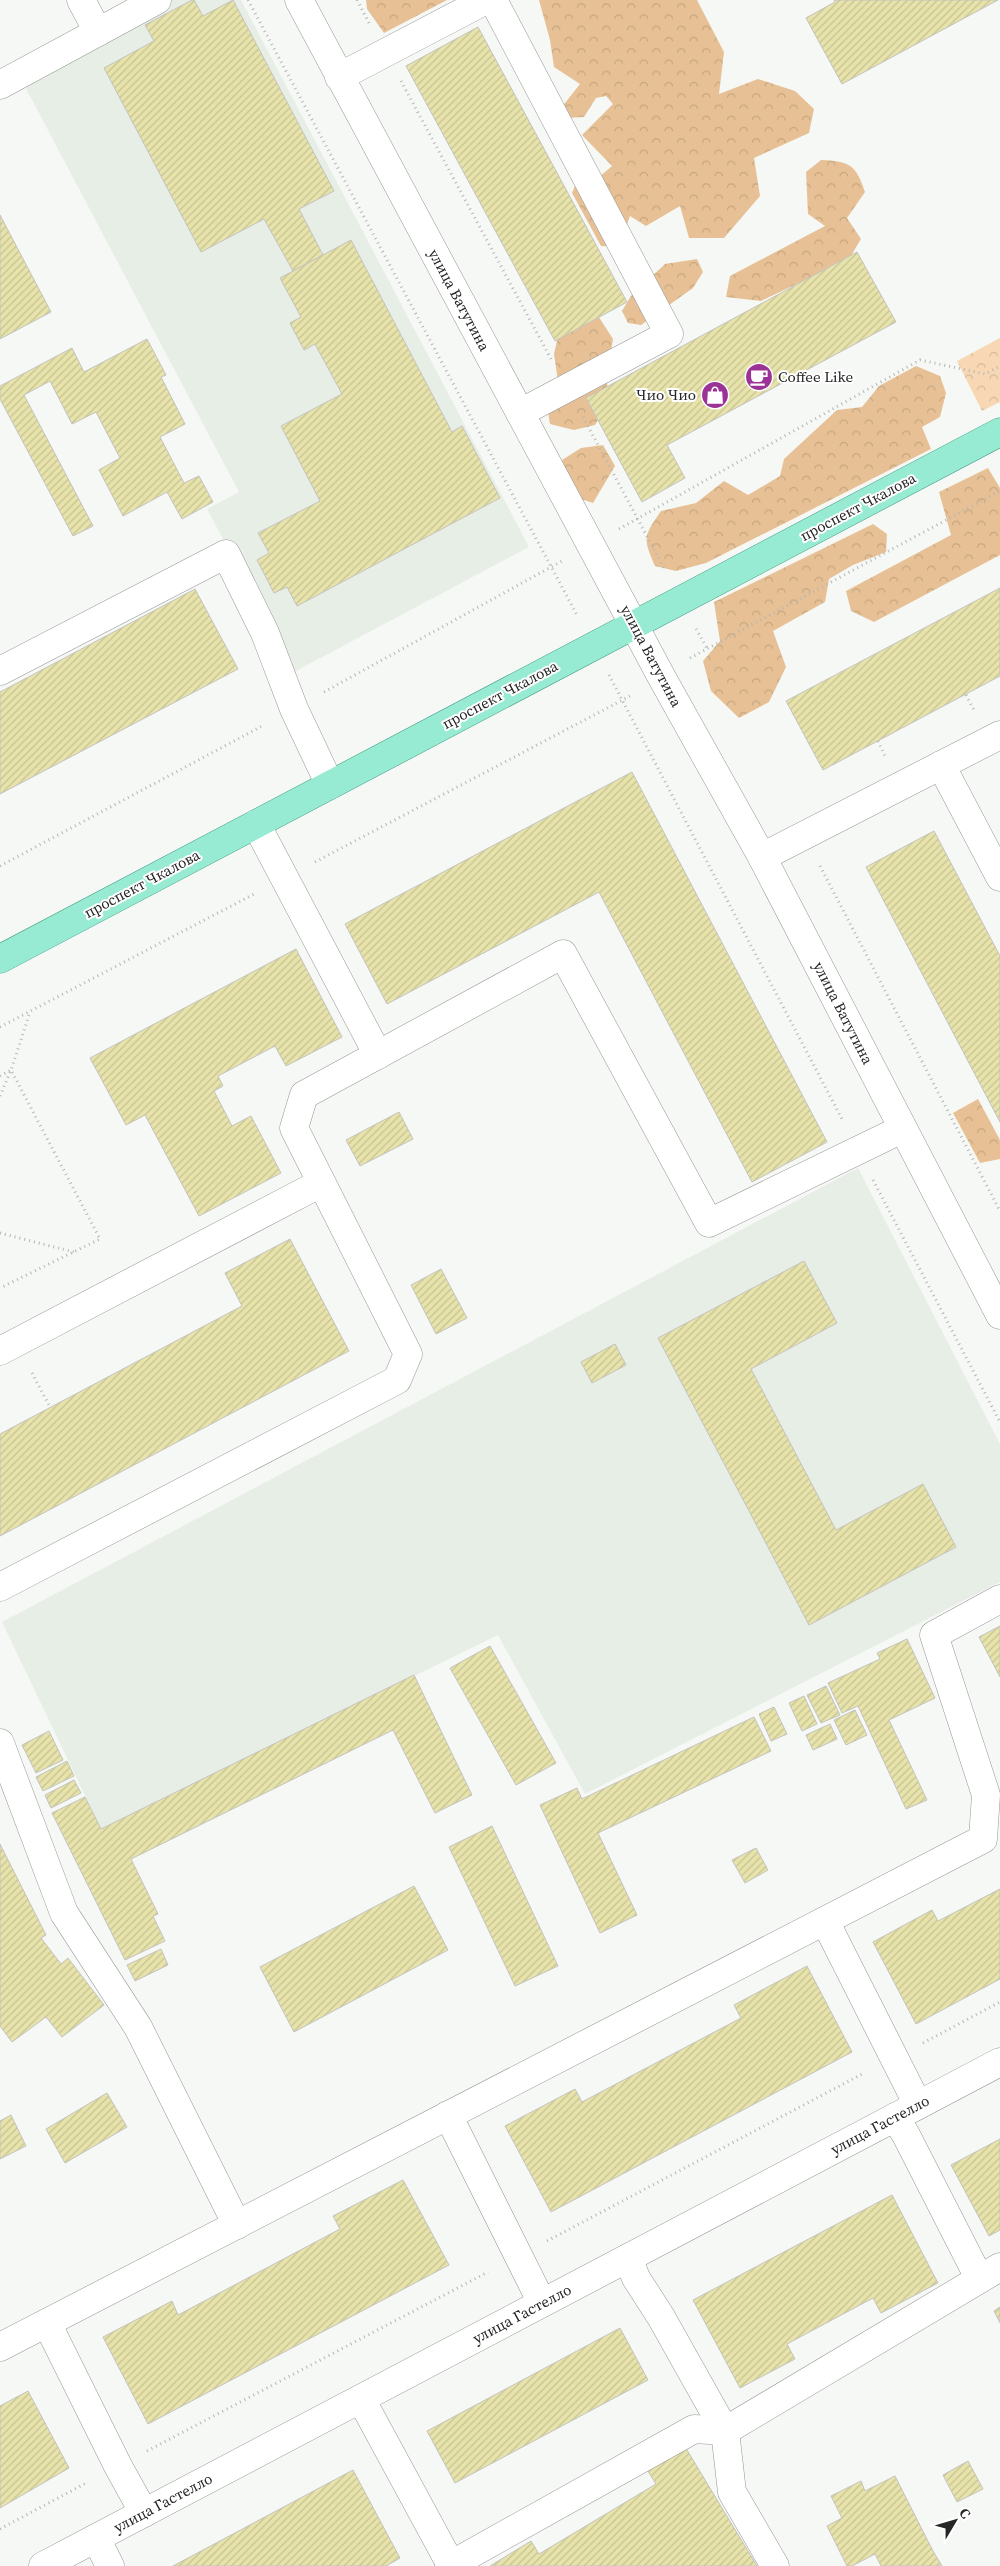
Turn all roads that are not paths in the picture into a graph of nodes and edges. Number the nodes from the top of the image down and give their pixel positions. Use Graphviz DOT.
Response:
graph roads {
  1 [pos="81,0"];
  2 [pos="157,0"];
  3 [pos="299,0"];
  4 [pos="486,0"];
  5 [pos="493,0"];
  6 [pos="98,32"];
  7 [pos="339,77"];
  8 [pos="0,85"];
  9 [pos="520,413"];
  10 [pos="1000,432"];
  11 [pos="634,624"];
  12 [pos="0,671"];
  13 [pos="1000,735"];
  14 [pos="941,764"];
  15 [pos="330,785"];
  16 [pos="256,824"];
  17 [pos="762,857"];
  18 [pos="1000,877"];
  19 [pos="0,959"];
  20 [pos="378,1055"];
  21 [pos="902,1129"];
  22 [pos="321,1183"];
  23 [pos="993,1282"];
  24 [pos="1000,1315"];
  25 [pos="0,1351"];
  26 [pos="0,1587"];
  27 [pos="1000,1598"];
  28 [pos="0,1743"];
  29 [pos="824,1921"];
  30 [pos="1000,2062"];
  31 [pos="918,2105"];
  32 [pos="448,2115"];
  33 [pos="895,2118"];
  34 [pos="237,2225"];
  35 [pos="628,2258"];
  36 [pos="990,2272"];
  37 [pos="542,2303"];
  38 [pos="47,2323"];
  39 [pos="0,2347"];
  40 [pos="361,2399"];
  41 [pos="725,2431"];
  42 [pos="144,2513"];
  43 [pos="96,2538"];
  44 [pos="450,2565"];
  45 [pos="43,2566"];
  46 [pos="110,2566"];
  47 [pos="775,2566"];
  1 -- 6 [label="street"];
  2 -- 6 [label="street"];
  3 -- 7 [label="street, улица Ватутина"];
  4 -- 7 [label="street"];
  5 -- 9 [label="street"];
  6 -- 8 [label="street"];
  7 -- 9 [label="street, улица Ватутина"];
  9 -- 11 [label="street, улица Ватутина"];
  10 -- 11 [label="main road, проспект Чкалова"];
  11 -- 15 [label="main road, проспект Чкалова"];
  11 -- 17 [label="street, улица Ватутина"];
  12 -- 15 [label="street"];
  13 -- 14 [label="street"];
  14 -- 17 [label="street"];
  14 -- 18 [label="street"];
  15 -- 16 [label="main road, проспект Чкалова"];
  16 -- 19 [label="main road, проспект Чкалова"];
  16 -- 20 [label="street"];
  17 -- 21 [label="street, улица Ватутина"];
  20 -- 21 [label="street"];
  20 -- 22 [label="street"];
  21 -- 23 [label="street, улица Ватутина"];
  22 -- 25 [label="street"];
  22 -- 26 [label="street"];
  23 -- 24 [label="street, улица Ватутина"];
  27 -- 29 [label="street"];
  28 -- 34 [label="street"];
  29 -- 31 [label="street"];
  29 -- 32 [label="street"];
  30 -- 31 [label="street, улица Гастелло"];
  31 -- 33 [label="street, улица Гастелло"];
  32 -- 34 [label="street"];
  32 -- 37 [label="street"];
  33 -- 35 [label="street, улица Гастелло"];
  33 -- 36 [label="street"];
  34 -- 38 [label="street"];
  35 -- 37 [label="street, улица Гастелло"];
  35 -- 41 [label="street"];
  36 -- 41 [label="street"];
  37 -- 40 [label="street, улица Гастелло"];
  38 -- 39 [label="street"];
  38 -- 42 [label="street"];
  40 -- 42 [label="street, улица Гастелло"];
  40 -- 44 [label="street"];
  41 -- 44 [label="street"];
  41 -- 47 [label="street"];
  42 -- 43 [label="street, улица Гастелло"];
  43 -- 45 [label="street, улица Гастелло"];
  43 -- 46 [label="street"];
}
